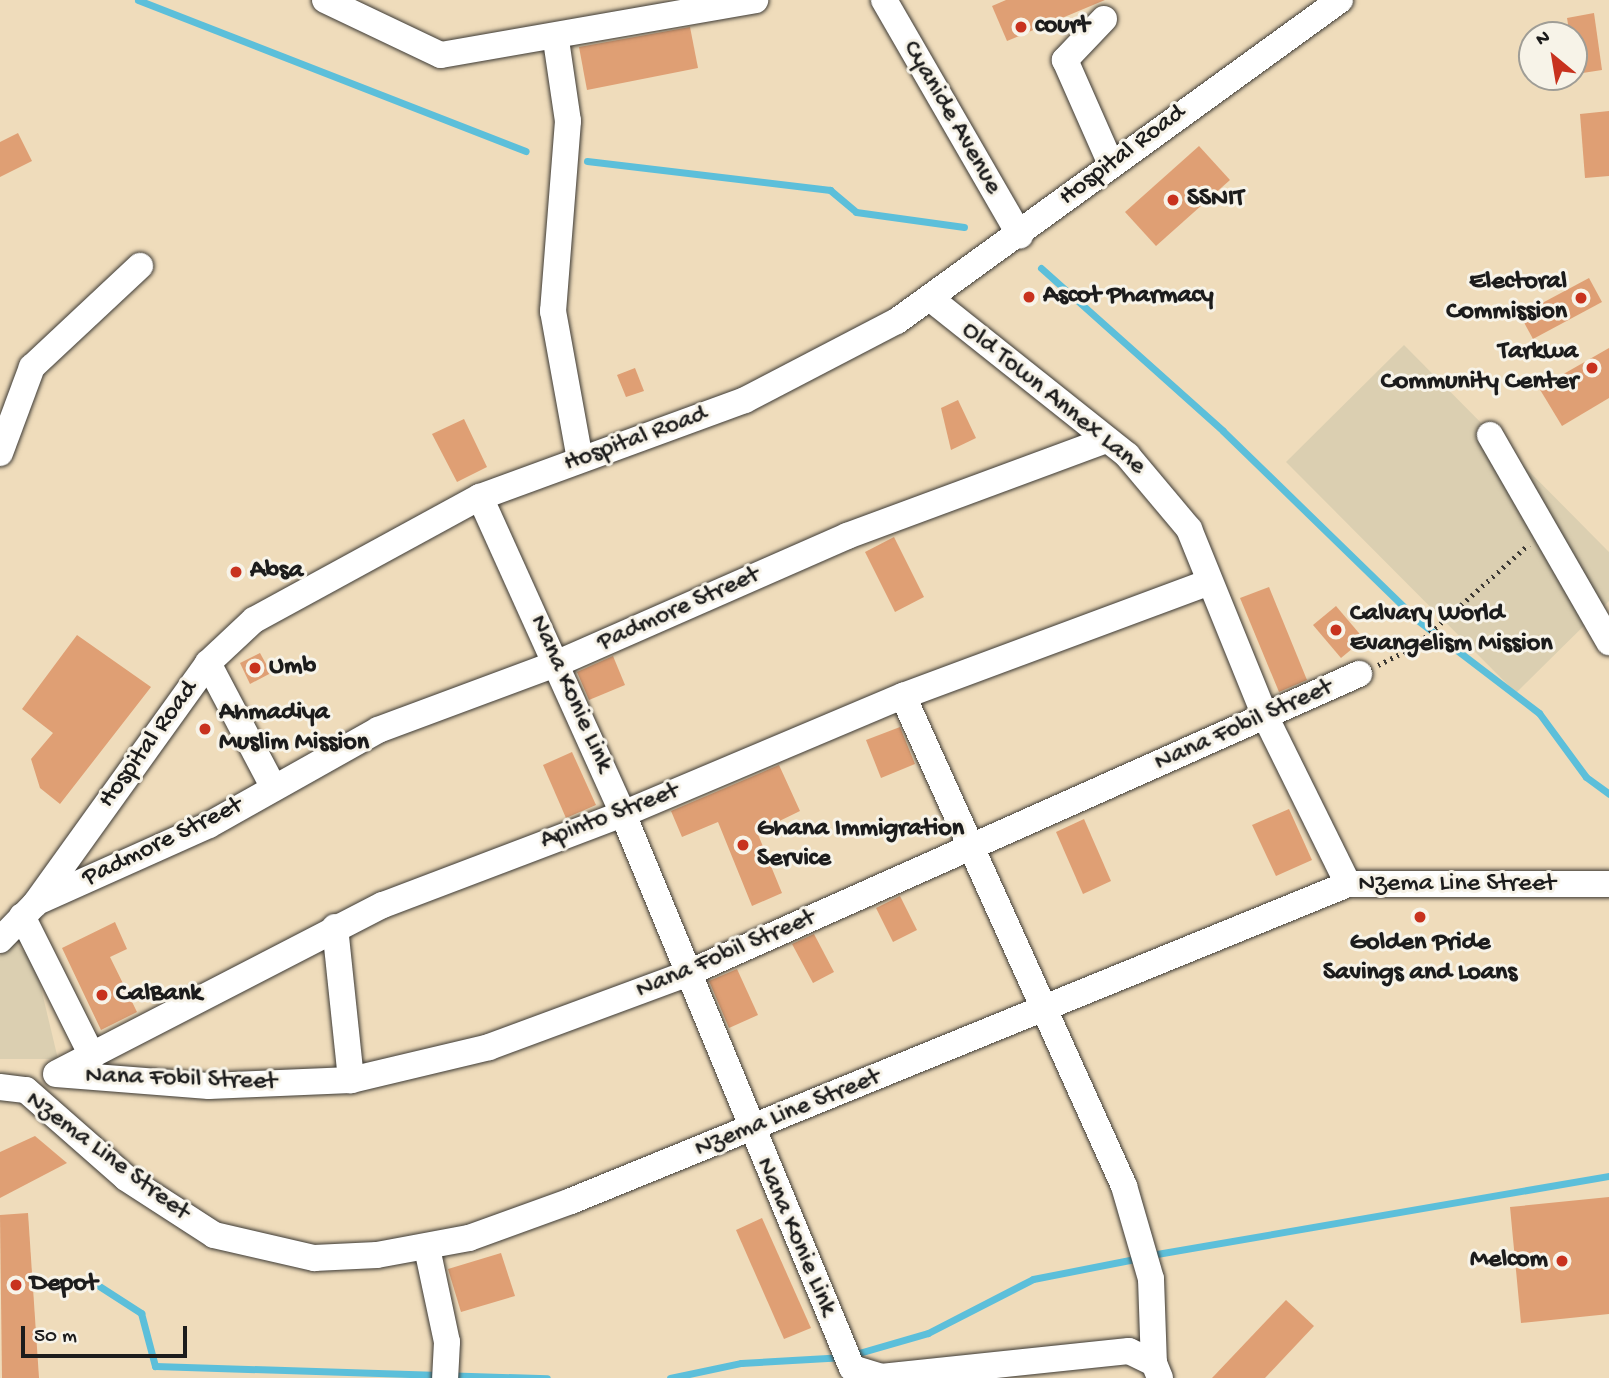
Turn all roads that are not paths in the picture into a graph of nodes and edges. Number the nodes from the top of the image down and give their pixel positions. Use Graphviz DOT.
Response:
graph roads {
  1 [pos="325,0"];
  2 [pos="755,0"];
  3 [pos="884,0"];
  4 [pos="1340,0"];
  5 [pos="1104,19"];
  6 [pos="556,40"];
  7 [pos="1110,162"];
  8 [pos="1020,236"];
  9 [pos="140,266"];
  10 [pos="931,299"];
  11 [pos="1490,435"];
  12 [pos="1104,441"];
  13 [pos="0,453"];
  14 [pos="580,460"];
  15 [pos="480,497"];
  16 [pos="1210,582"];
  17 [pos="1609,642"];
  18 [pos="208,663"];
  19 [pos="558,663"];
  20 [pos="1359,674"];
  21 [pos="903,696"];
  22 [pos="1265,716"];
  23 [pos="274,788"];
  24 [pos="622,814"];
  25 [pos="973,848"];
  26 [pos="1348,884"];
  27 [pos="1609,884"];
  28 [pos="28,910"];
  29 [pos="335,927"];
  30 [pos="0,940"];
  31 [pos="686,974"];
  32 [pos="1040,1012"];
  33 [pos="92,1056"];
  34 [pos="56,1074"];
  35 [pos="351,1080"];
  36 [pos="0,1087"];
  37 [pos="26,1090"];
  38 [pos="750,1128"];
  39 [pos="427,1248"];
  40 [pos="1157,1370"];
  41 [pos="445,1378"];
  1 -- 6 [label="street"];
  2 -- 6 [label="street"];
  3 -- 8 [label="street, Cyanide Avenue"];
  4 -- 7 [label="street, Hospital Road"];
  5 -- 7 [label="street"];
  6 -- 14 [label="street"];
  7 -- 8 [label="street, Hospital Road"];
  8 -- 10 [label="street, Hospital Road"];
  9 -- 13 [label="street"];
  10 -- 12 [label="street, Old Town Annex Lane"];
  10 -- 14 [label="street, Hospital Road"];
  11 -- 17 [label="street"];
  12 -- 16 [label="street, Old Town Annex Lane"];
  12 -- 19 [label="street, Padmore Street"];
  14 -- 15 [label="street, Hospital Road"];
  15 -- 18 [label="street, Hospital Road"];
  15 -- 19 [label="street, Nana Konie Link"];
  16 -- 21 [label="street, Apinto Street"];
  16 -- 22 [label="street, Old Town Annex Lane"];
  18 -- 23 [label="street"];
  18 -- 28 [label="street, Hospital Road"];
  19 -- 23 [label="street, Padmore Street"];
  19 -- 24 [label="street, Nana Konie Link"];
  20 -- 22 [label="street, Nana Fobil Street"];
  21 -- 24 [label="street, Apinto Street"];
  21 -- 25 [label="street"];
  22 -- 25 [label="street, Nana Fobil Street"];
  22 -- 26 [label="street, Old Town Annex Lane"];
  23 -- 28 [label="street, Padmore Street"];
  24 -- 29 [label="street, Apinto Street"];
  24 -- 31 [label="street, Nana Konie Link"];
  25 -- 31 [label="street, Nana Fobil Street"];
  25 -- 32 [label="street"];
  26 -- 27 [label="street, Nzema Line Street"];
  26 -- 32 [label="street, Nzema Line Street"];
  28 -- 30 [label="street, Hospital Road"];
  28 -- 33 [label="street"];
  29 -- 33 [label="street, Apinto Street"];
  29 -- 35 [label="street"];
  31 -- 35 [label="street, Nana Fobil Street"];
  31 -- 38 [label="street, Nana Konie Link"];
  32 -- 38 [label="street, Nzema Line Street"];
  32 -- 40 [label="street"];
  33 -- 34 [label="street, Apinto Street"];
  34 -- 35 [label="street, Nana Fobil Street"];
  34 -- 37 [label="street, Apinto Street"];
  36 -- 37 [label="street, Nzema Line Street"];
  37 -- 39 [label="street, Nzema Line Street"];
  38 -- 39 [label="street, Nzema Line Street"];
  38 -- 40 [label="street, Nana Konie Link"];
  39 -- 41 [label="street"];
}
